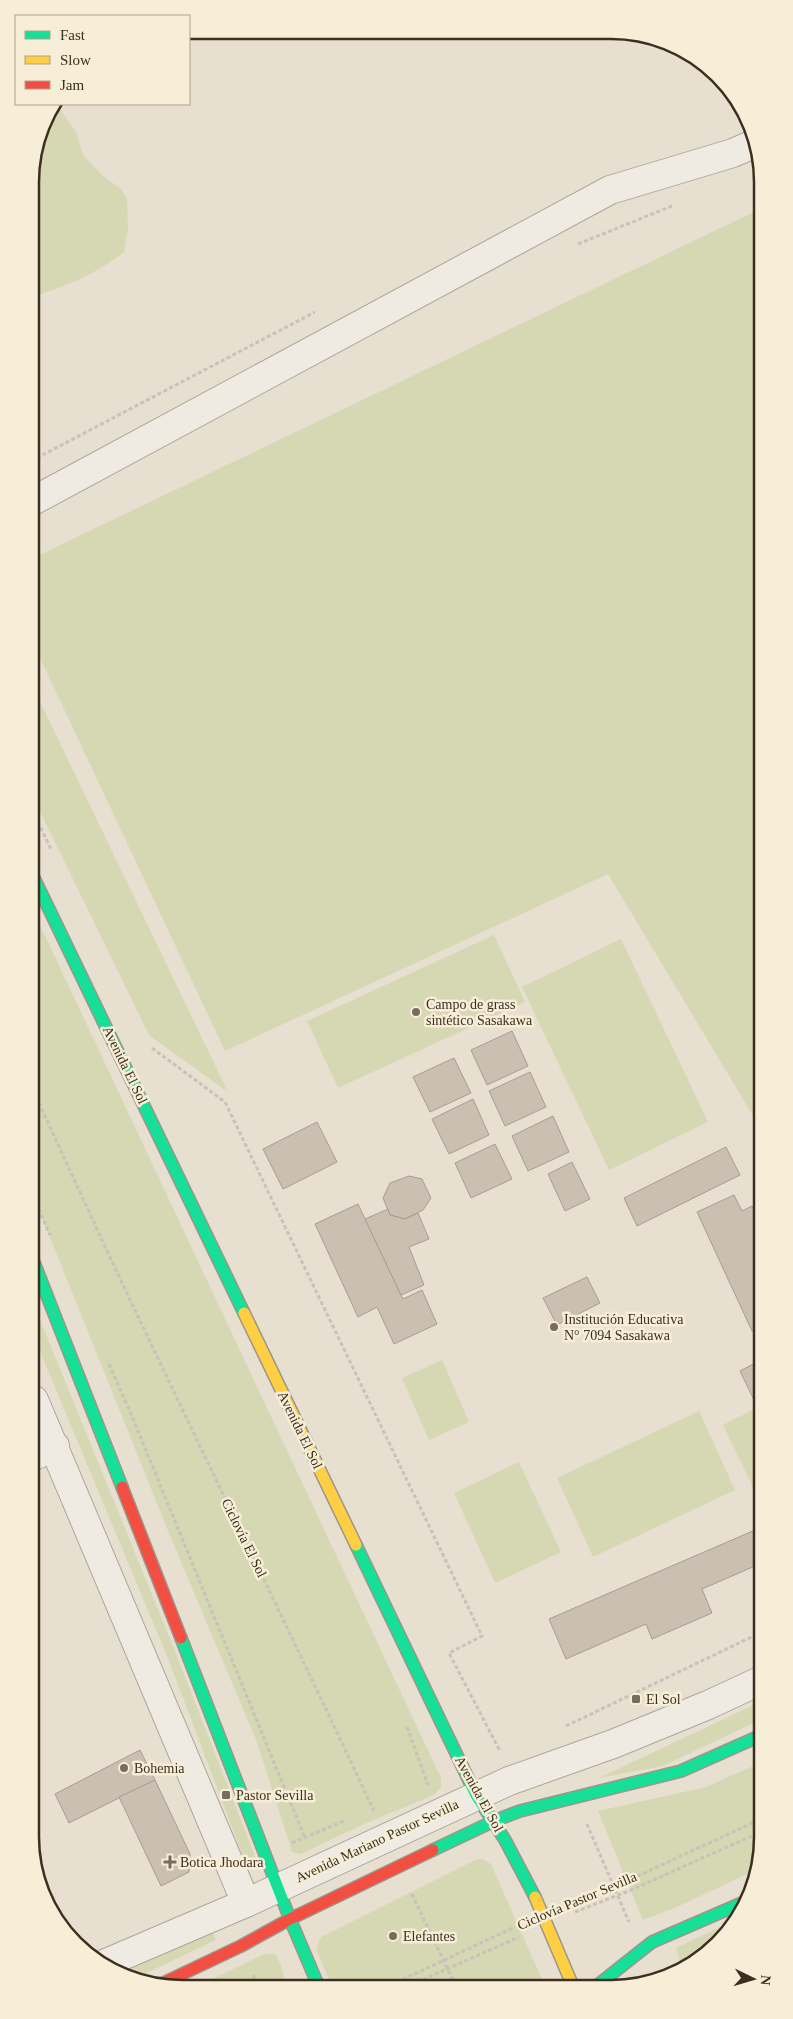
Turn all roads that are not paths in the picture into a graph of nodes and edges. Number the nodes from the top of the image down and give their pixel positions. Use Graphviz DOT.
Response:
graph roads {
  1 [pos="749,146"];
  2 [pos="39,498"];
  3 [pos="39,889"];
  4 [pos="39,1275"];
  5 [pos="39,1426"];
  6 [pos="44,1451"];
  7 [pos="754,1684"];
  8 [pos="754,1739"];
  9 [pos="476,1795"];
  10 [pos="494,1821"];
  11 [pos="277,1888"];
  12 [pos="246,1903"];
  13 [pos="736,1906"];
  14 [pos="290,1919"];
  15 [pos="111,1961"];
  16 [pos="171,1979"];
  17 [pos="316,1980"];
  18 [pos="570,1980"];
  19 [pos="604,1980"];
  1 -- 2 [label="street"];
  3 -- 9 [label="main road, Avenida El Sol"];
  4 -- 11 [label="main road"];
  5 -- 6 [label="street"];
  6 -- 12 [label="street"];
  7 -- 9 [label="street, Avenida Mariano Pastor Sevilla"];
  8 -- 10 [label="main road"];
  9 -- 10 [label="main road, Avenida El Sol"];
  9 -- 11 [label="street, Avenida Mariano Pastor Sevilla"];
  10 -- 14 [label="main road"];
  10 -- 18 [label="main road, Avenida El Sol"];
  11 -- 12 [label="street, Avenida Mariano Pastor Sevilla"];
  11 -- 14 [label="main road"];
  12 -- 15 [label="street, Avenida Mariano Pastor Sevilla"];
  13 -- 19 [label="main road"];
  14 -- 16 [label="main road"];
  14 -- 17 [label="main road"];
}
